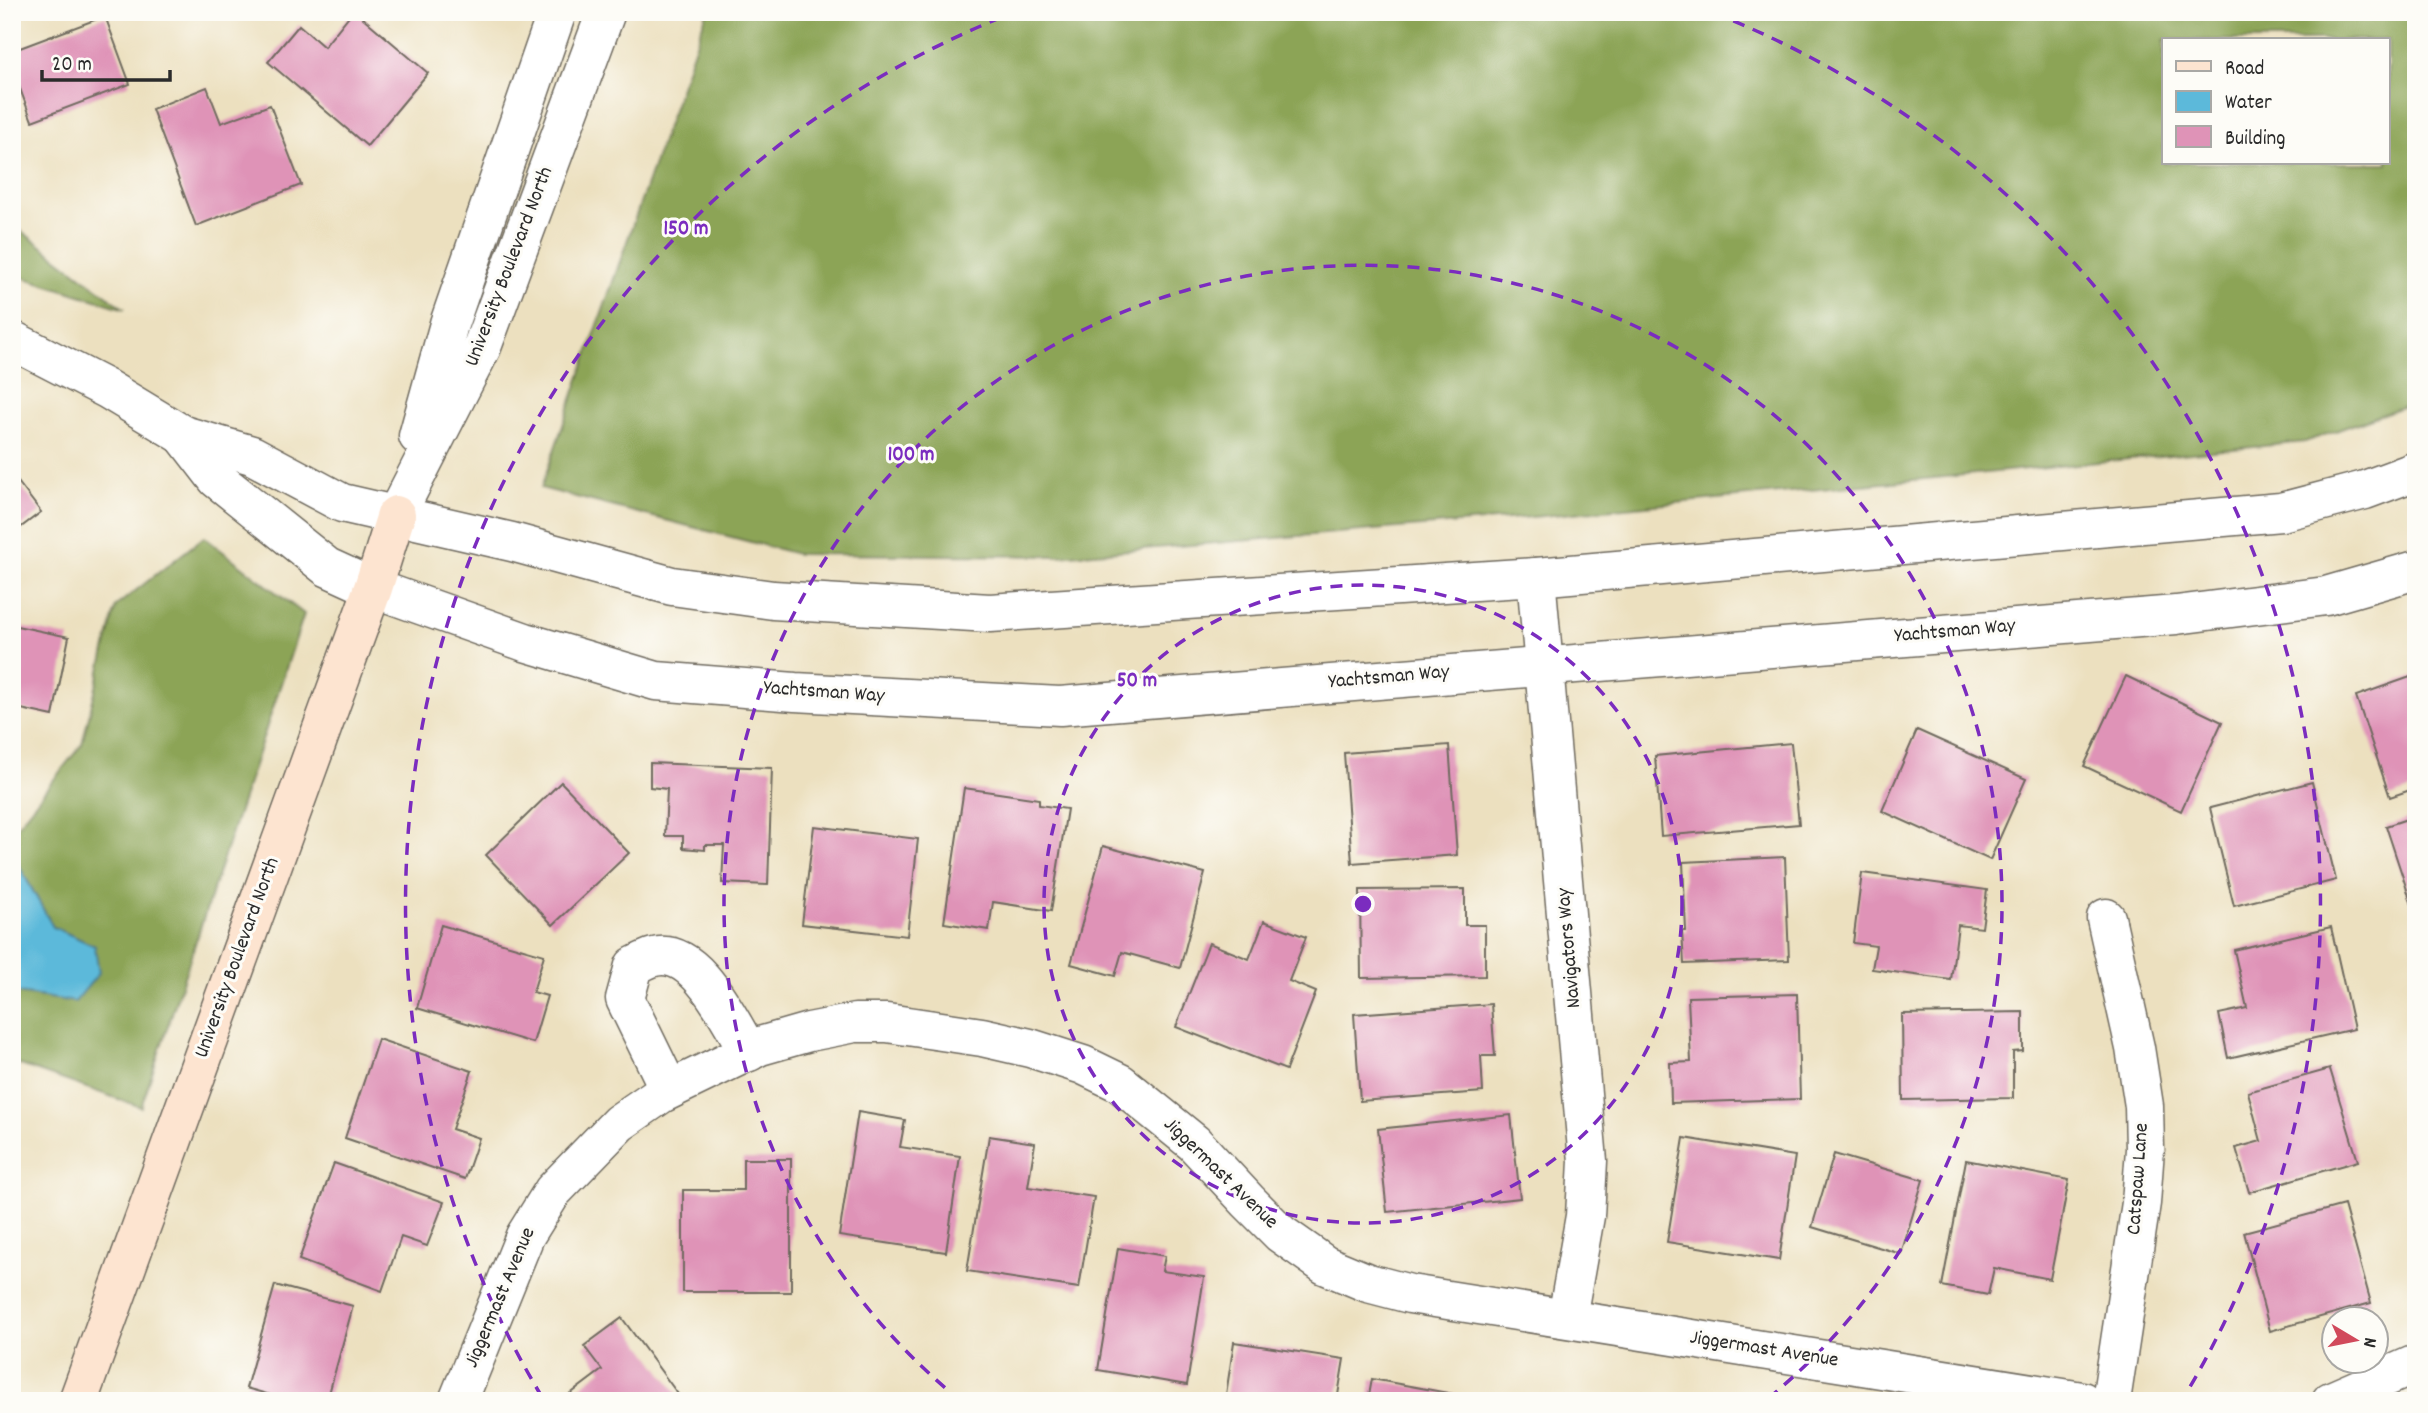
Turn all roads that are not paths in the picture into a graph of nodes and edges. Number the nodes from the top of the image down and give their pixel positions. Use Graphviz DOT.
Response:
graph roads {
  1 [pos="557,12"];
  2 [pos="606,12"];
  3 [pos="12,340"];
  4 [pos="183,435"];
  5 [pos="2416,471"];
  6 [pos="396,515"];
  7 [pos="2416,570"];
  8 [pos="1536,577"];
  9 [pos="373,588"];
  10 [pos="1545,665"];
  11 [pos="2106,918"];
  12 [pos="749,1052"];
  13 [pos="669,1090"];
  14 [pos="1567,1318"];
  15 [pos="2416,1364"];
  16 [pos="78,1401"];
  17 [pos="458,1401"];
  18 [pos="2082,1401"];
  19 [pos="2111,1401"];
  20 [pos="2331,1401"];
  1 -- 6 [label="street, University Boulevard North"];
  2 -- 6 [label="street, University Boulevard North"];
  3 -- 4 [label="street"];
  4 -- 6 [label="street"];
  4 -- 9 [label="street, Yachtsman Way"];
  5 -- 8 [label="street"];
  6 -- 8 [label="street"];
  6 -- 9 [label="street, University Boulevard North"];
  7 -- 10 [label="street, Yachtsman Way"];
  8 -- 10 [label="street, Navigators Way"];
  9 -- 10 [label="street, Yachtsman Way"];
  9 -- 16 [label="street, University Boulevard North"];
  10 -- 14 [label="street, Navigators Way"];
  11 -- 19 [label="street, Catspaw Lane"];
  12 -- 13 [label="street, Jiggermast Avenue"];
  12 -- 13 [label="street"];
  12 -- 14 [label="street, Jiggermast Avenue"];
  13 -- 17 [label="street, Jiggermast Avenue"];
  14 -- 18 [label="street, Jiggermast Avenue"];
  15 -- 20 [label="street"];
}
